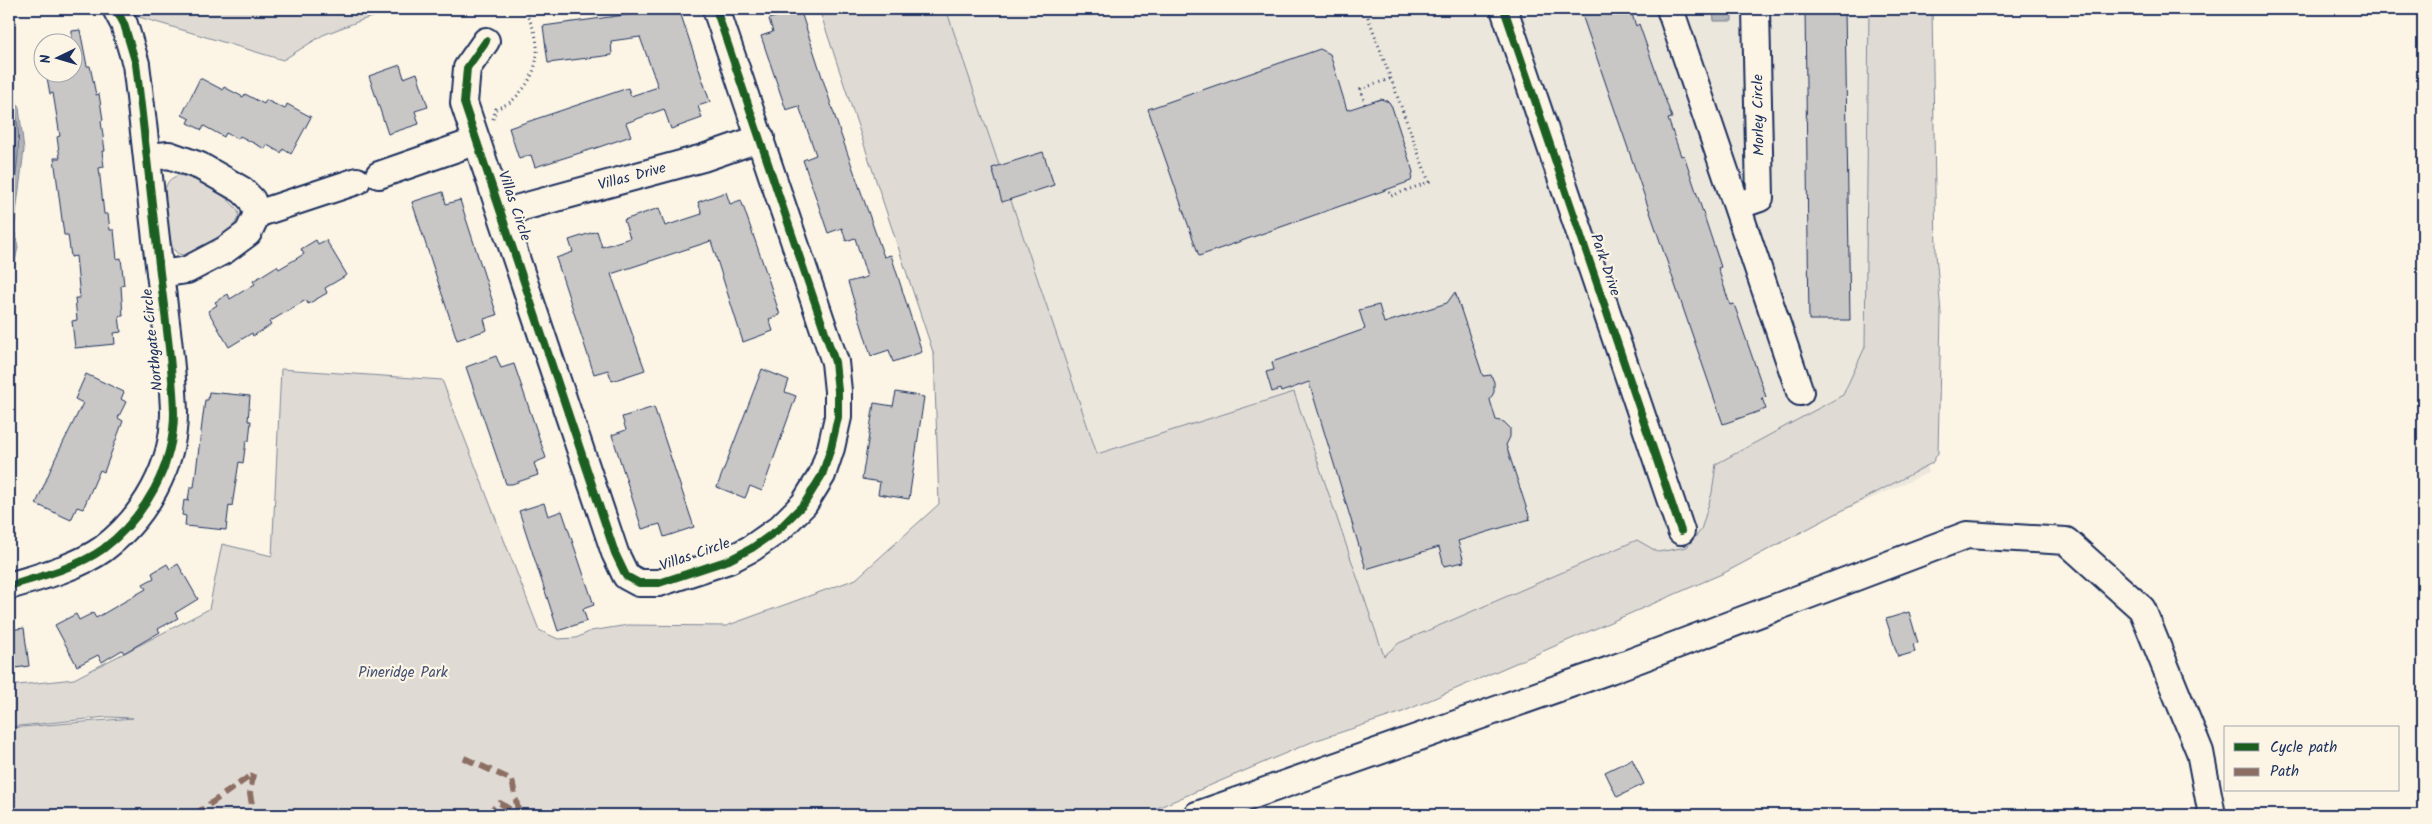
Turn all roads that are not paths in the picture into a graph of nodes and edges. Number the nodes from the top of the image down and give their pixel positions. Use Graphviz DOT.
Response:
graph roads {
  1 [pos="116,9"];
  2 [pos="716,9"];
  3 [pos="1504,9"];
  4 [pos="1670,9"];
  5 [pos="1756,9"];
  6 [pos="486,41"];
  7 [pos="485,134"];
  8 [pos="761,138"];
  9 [pos="148,157"];
  10 [pos="1737,206"];
  11 [pos="502,212"];
  12 [pos="257,214"];
  13 [pos="160,274"];
  14 [pos="1800,392"];
  15 [pos="1680,531"];
  16 [pos="9,586"];
  17 [pos="1197,815"];
  18 [pos="2212,815"];
  1 -- 9 [label="street, Northgate Circle"];
  2 -- 8 [label="street, Villas Circle"];
  3 -- 15 [label="street, Park Drive"];
  4 -- 10 [label="street"];
  5 -- 10 [label="street, Morley Circle"];
  6 -- 7 [label="street, Villas Circle"];
  7 -- 11 [label="street, Villas Circle"];
  7 -- 12 [label="street"];
  8 -- 11 [label="street, Villas Drive"];
  8 -- 11 [label="street, Villas Circle"];
  9 -- 12 [label="street"];
  9 -- 13 [label="street, Northgate Circle"];
  10 -- 14 [label="street"];
  12 -- 13 [label="street"];
  13 -- 16 [label="street, Northgate Circle"];
  17 -- 18 [label="street"];
}
